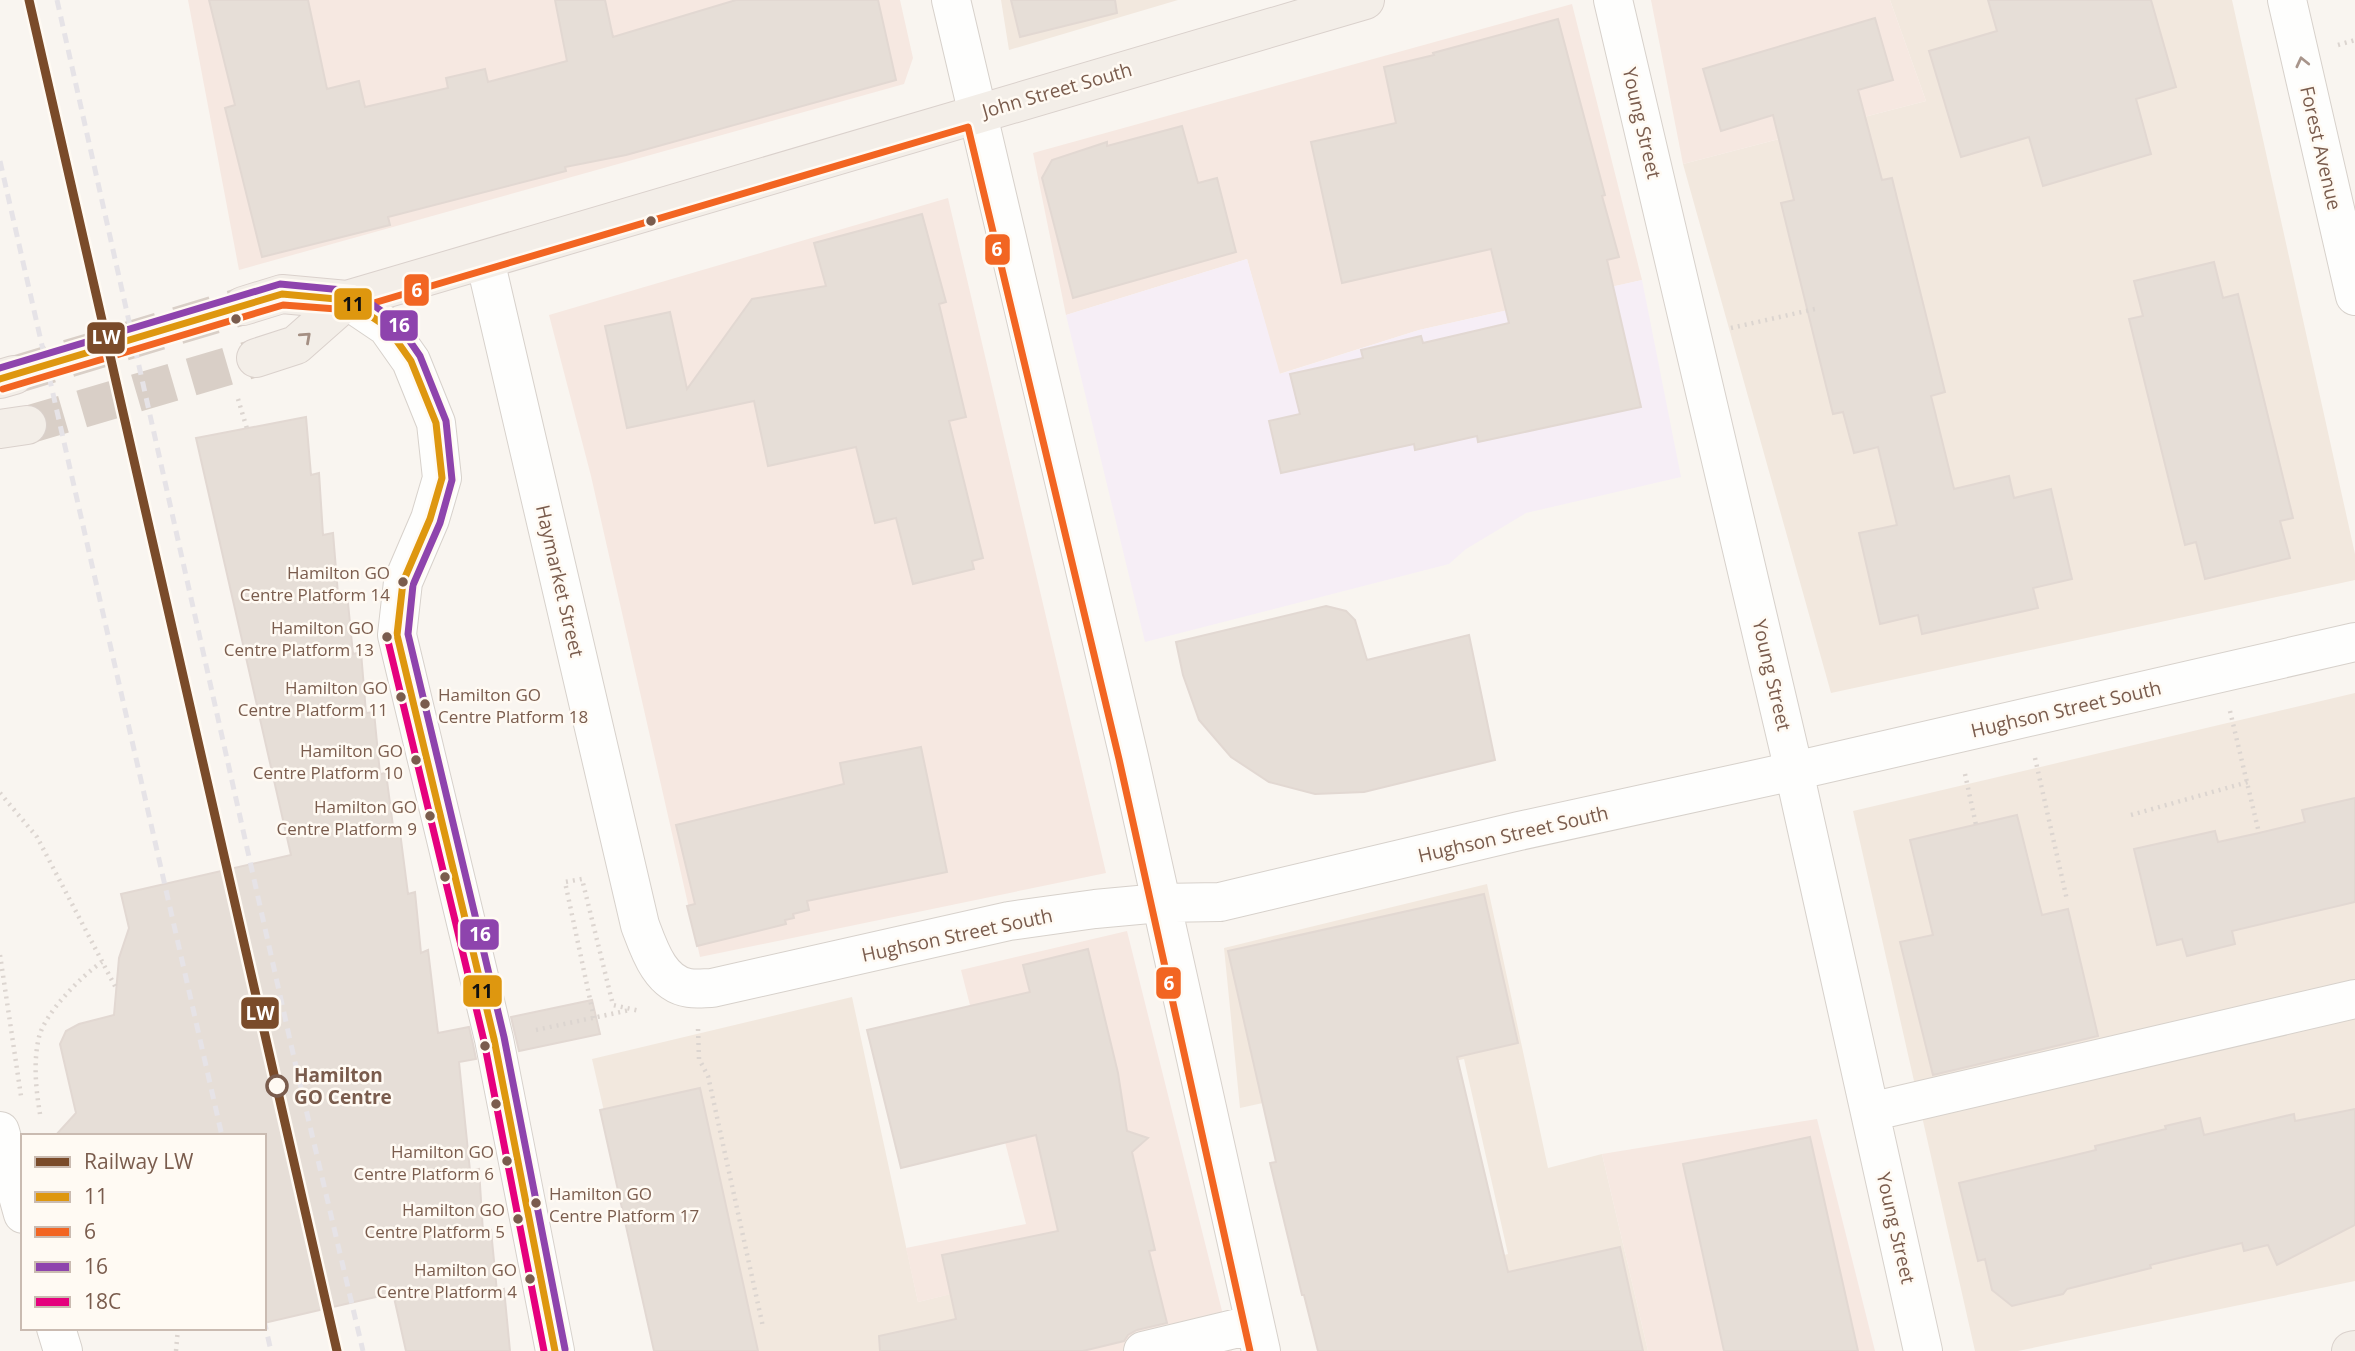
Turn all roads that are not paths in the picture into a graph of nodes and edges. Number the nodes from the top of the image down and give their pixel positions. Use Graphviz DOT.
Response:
graph roads {
  1 [pos="951,0"];
  2 [pos="1364,0"];
  3 [pos="1613,0"];
  4 [pos="2287,0"];
  5 [pos="976,114"];
  6 [pos="485,260"];
  7 [pos="2355,296"];
  8 [pos="347,300"];
  9 [pos="243,306"];
  10 [pos="256,358"];
  11 [pos="2355,642"];
  12 [pos="1794,771"];
  13 [pos="1160,902"];
  14 [pos="668,979"];
  15 [pos="2355,999"];
  16 [pos="1870,1112"];
  17 [pos="2,1146"];
  18 [pos="21,1208"];
  19 [pos="58,1330"];
  20 [pos="1258,1337"];
  21 [pos="64,1351"];
  22 [pos="555,1351"];
  23 [pos="1143,1351"];
  24 [pos="1923,1351"];
  1 -- 5 [label="street"];
  2 -- 5 [label="main road, John Street South"];
  3 -- 12 [label="street, Young Street"];
  7 -- 4 [label="street, Forest Avenue, one-way"];
  5 -- 6 [label="main road, John Street South"];
  5 -- 13 [label="street"];
  6 -- 8 [label="main road, John Street South"];
  6 -- 14 [label="street, Haymarket Street"];
  8 -- 9 [label="main road, John Street South"];
  10 -- 8 [label="main road, John Street South, one-way"];
  8 -- 22 [label="street"];
  11 -- 12 [label="street, Hughson Street South"];
  12 -- 13 [label="street, Hughson Street South"];
  12 -- 16 [label="street, Young Street"];
  13 -- 14 [label="street, Hughson Street South"];
  13 -- 20 [label="street"];
  15 -- 16 [label="street"];
  16 -- 24 [label="street, Young Street"];
  17 -- 18 [label="street"];
  19 -- 21 [label="street"];
  20 -- 23 [label="street"];
}
